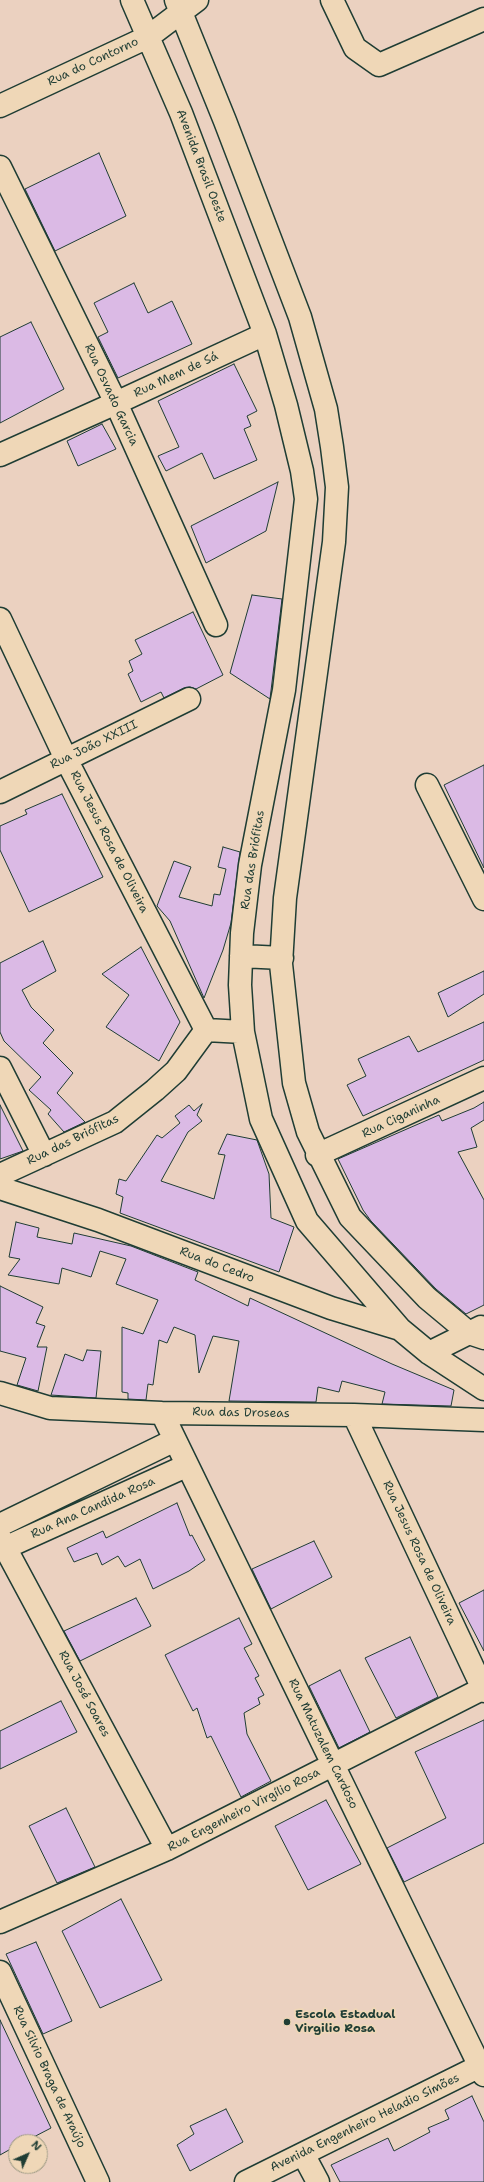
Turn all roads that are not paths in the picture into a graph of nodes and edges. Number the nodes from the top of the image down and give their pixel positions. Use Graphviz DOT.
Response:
graph roads {
  1 [pos="132,0"];
  2 [pos="332,0"];
  3 [pos="185,4"];
  4 [pos="484,19"];
  5 [pos="148,36"];
  6 [pos="0,106"];
  7 [pos="0,167"];
  8 [pos="265,334"];
  9 [pos="116,403"];
  10 [pos="0,455"];
  11 [pos="0,619"];
  12 [pos="216,626"];
  13 [pos="284,690"];
  14 [pos="189,699"];
  15 [pos="66,759"];
  16 [pos="427,785"];
  17 [pos="0,792"];
  18 [pos="484,899"];
  19 [pos="241,956"];
  20 [pos="282,958"];
  21 [pos="206,1030"];
  22 [pos="243,1032"];
  23 [pos="0,1068"];
  24 [pos="484,1078"];
  25 [pos="44,1155"];
  26 [pos="317,1155"];
  27 [pos="0,1175"];
  28 [pos="0,1188"];
  29 [pos="400,1329"];
  30 [pos="479,1332"];
  31 [pos="429,1353"];
  32 [pos="484,1389"];
  33 [pos="0,1393"];
  34 [pos="162,1413"];
  35 [pos="354,1415"];
  36 [pos="484,1420"];
  37 [pos="175,1440"];
  38 [pos="186,1466"];
  39 [pos="0,1525"];
  40 [pos="2,1545"];
  41 [pos="484,1689"];
  42 [pos="334,1765"];
  43 [pos="167,1849"];
  44 [pos="0,1922"];
  45 [pos="0,1972"];
  46 [pos="482,2068"];
  47 [pos="303,2154"];
  48 [pos="98,2182"];
  49 [pos="246,2182"];
  50 [pos="318,2182"];
  1 -- 5 [label="street, Avenida Brasil Oeste"];
  2 -- 4 [label="street"];
  3 -- 5 [label="street, Rua do Contorno"];
  3 -- 20 [label="street"];
  5 -- 6 [label="street, Rua do Contorno"];
  5 -- 8 [label="street, Avenida Brasil Oeste"];
  7 -- 9 [label="street, Rua Osvado Garcia"];
  8 -- 9 [label="street, Rua Mem de Sá"];
  8 -- 13 [label="street, Avenida Brasil Oeste"];
  9 -- 10 [label="street, Rua Mem de Sá"];
  9 -- 12 [label="street, Rua Osvado Garcia"];
  11 -- 15 [label="street, Rua Jesus Rosa de Oliveira"];
  13 -- 19 [label="street, Rua das Briófitas"];
  14 -- 15 [label="street, Rua João XXIII"];
  15 -- 17 [label="street, Rua João XXIII"];
  15 -- 21 [label="street, Rua Jesus Rosa de Oliveira"];
  16 -- 18 [label="street"];
  19 -- 20 [label="street"];
  19 -- 22 [label="street, Rua das Briófitas"];
  20 -- 26 [label="street"];
  21 -- 22 [label="street"];
  21 -- 25 [label="street, Rua das Briófitas"];
  22 -- 29 [label="street, Rua das Briófitas"];
  23 -- 25 [label="street"];
  24 -- 26 [label="street, Rua Ciganinha"];
  25 -- 27 [label="street, Rua das Briófitas"];
  26 -- 30 [label="street"];
  28 -- 29 [label="street, Rua do Cedro"];
  29 -- 31 [label="street, Rua do Cedro"];
  30 -- 31 [label="street"];
  31 -- 32 [label="street, Rua do Cedro"];
  33 -- 34 [label="street, Rua das Droseas"];
  34 -- 35 [label="street, Rua das Droseas"];
  34 -- 37 [label="street, Rua Matuzalem Cardoso"];
  35 -- 36 [label="street, Rua das Droseas"];
  35 -- 41 [label="street, Rua Jesus Rosa de Oliveira"];
  37 -- 38 [label="street, Rua Matuzalem Cardoso"];
  37 -- 39 [label="street, Rua Ana Candida Rosa"];
  38 -- 40 [label="street, Rua Ana Candida Rosa"];
  38 -- 42 [label="street, Rua Matuzalem Cardoso"];
  40 -- 43 [label="street, Rua José Soares"];
  41 -- 42 [label="street, Rua Engenheiro Virgílio Rosa"];
  42 -- 43 [label="street, Rua Engenheiro Virgílio Rosa"];
  42 -- 46 [label="street, Rua Matuzalem Cardoso"];
  43 -- 44 [label="street, Rua Engenheiro Virgílio Rosa"];
  45 -- 48 [label="street, Rua Silvio Braga de Araújo"];
  46 -- 47 [label="street, Avenida Engenheiro Heladio Simões"];
  47 -- 49 [label="street, Avenida Engenheiro Heladio Simões"];
  47 -- 50 [label="street"];
}
